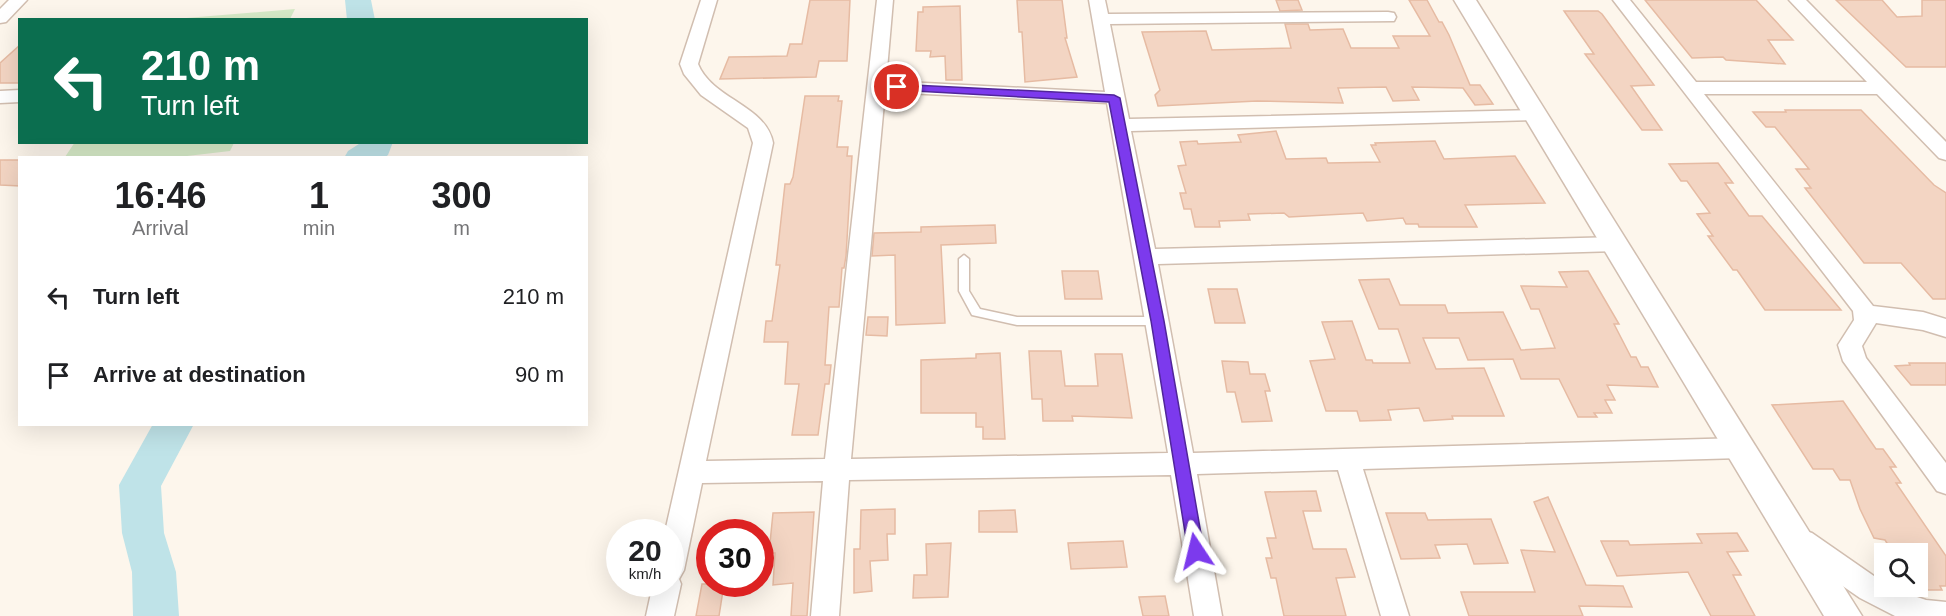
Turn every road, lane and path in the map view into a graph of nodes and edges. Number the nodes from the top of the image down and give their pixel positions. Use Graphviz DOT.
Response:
graph roads {
  1 [pos="19,0"];
  2 [pos="709,0"];
  3 [pos="885,0"];
  4 [pos="1465,0"];
  5 [pos="1621,0"];
  6 [pos="1797,0"];
  7 [pos="1099,9"];
  8 [pos="1388,17"];
  9 [pos="0,18"];
  10 [pos="876,86"];
  11 [pos="1690,88"];
  12 [pos="1881,88"];
  13 [pos="18,96"];
  14 [pos="0,97"];
  15 [pos="1114,98"];
  16 [pos="1536,114"];
  17 [pos="1119,125"];
  18 [pos="1946,154"];
  19 [pos="1617,244"];
  20 [pos="1144,257"];
  21 [pos="964,259"];
  22 [pos="1866,313"];
  23 [pos="1158,321"];
  24 [pos="1946,328"];
  25 [pos="1741,448"];
  26 [pos="1347,459"];
  27 [pos="1180,464"];
  28 [pos="837,469"];
  29 [pos="692,472"];
  30 [pos="1946,483"];
  31 [pos="681,519"];
  32 [pos="1796,538"];
  33 [pos="664,597"];
  34 [pos="1946,615"];
  35 [pos="660,616"];
  36 [pos="825,616"];
  37 [pos="1208,616"];
  38 [pos="1395,616"];
  39 [pos="1844,616"];
  1 -- 9 [label="street"];
  2 -- 29 [label="street"];
  3 -- 10 [label="street"];
  4 -- 16 [label="street"];
  5 -- 11 [label="street"];
  6 -- 12 [label="street"];
  7 -- 8 [label="street"];
  7 -- 15 [label="street"];
  10 -- 15 [label="street"];
  10 -- 28 [label="street"];
  11 -- 12 [label="street"];
  11 -- 22 [label="street"];
  12 -- 18 [label="street"];
  13 -- 14 [label="street"];
  15 -- 17 [label="street"];
  16 -- 17 [label="street"];
  16 -- 19 [label="street"];
  17 -- 20 [label="street"];
  19 -- 20 [label="street"];
  19 -- 25 [label="street"];
  20 -- 23 [label="street"];
  21 -- 23 [label="lane"];
  22 -- 24 [label="street"];
  22 -- 30 [label="street"];
  23 -- 27 [label="street"];
  25 -- 26 [label="street"];
  25 -- 32 [label="street"];
  26 -- 27 [label="street"];
  26 -- 38 [label="street"];
  27 -- 28 [label="street"];
  27 -- 37 [label="street"];
  28 -- 29 [label="street"];
  28 -- 36 [label="street"];
  29 -- 31 [label="street"];
  32 -- 34 [label="street"];
  32 -- 39 [label="street"];
  33 -- 35 [label="street"];
}
